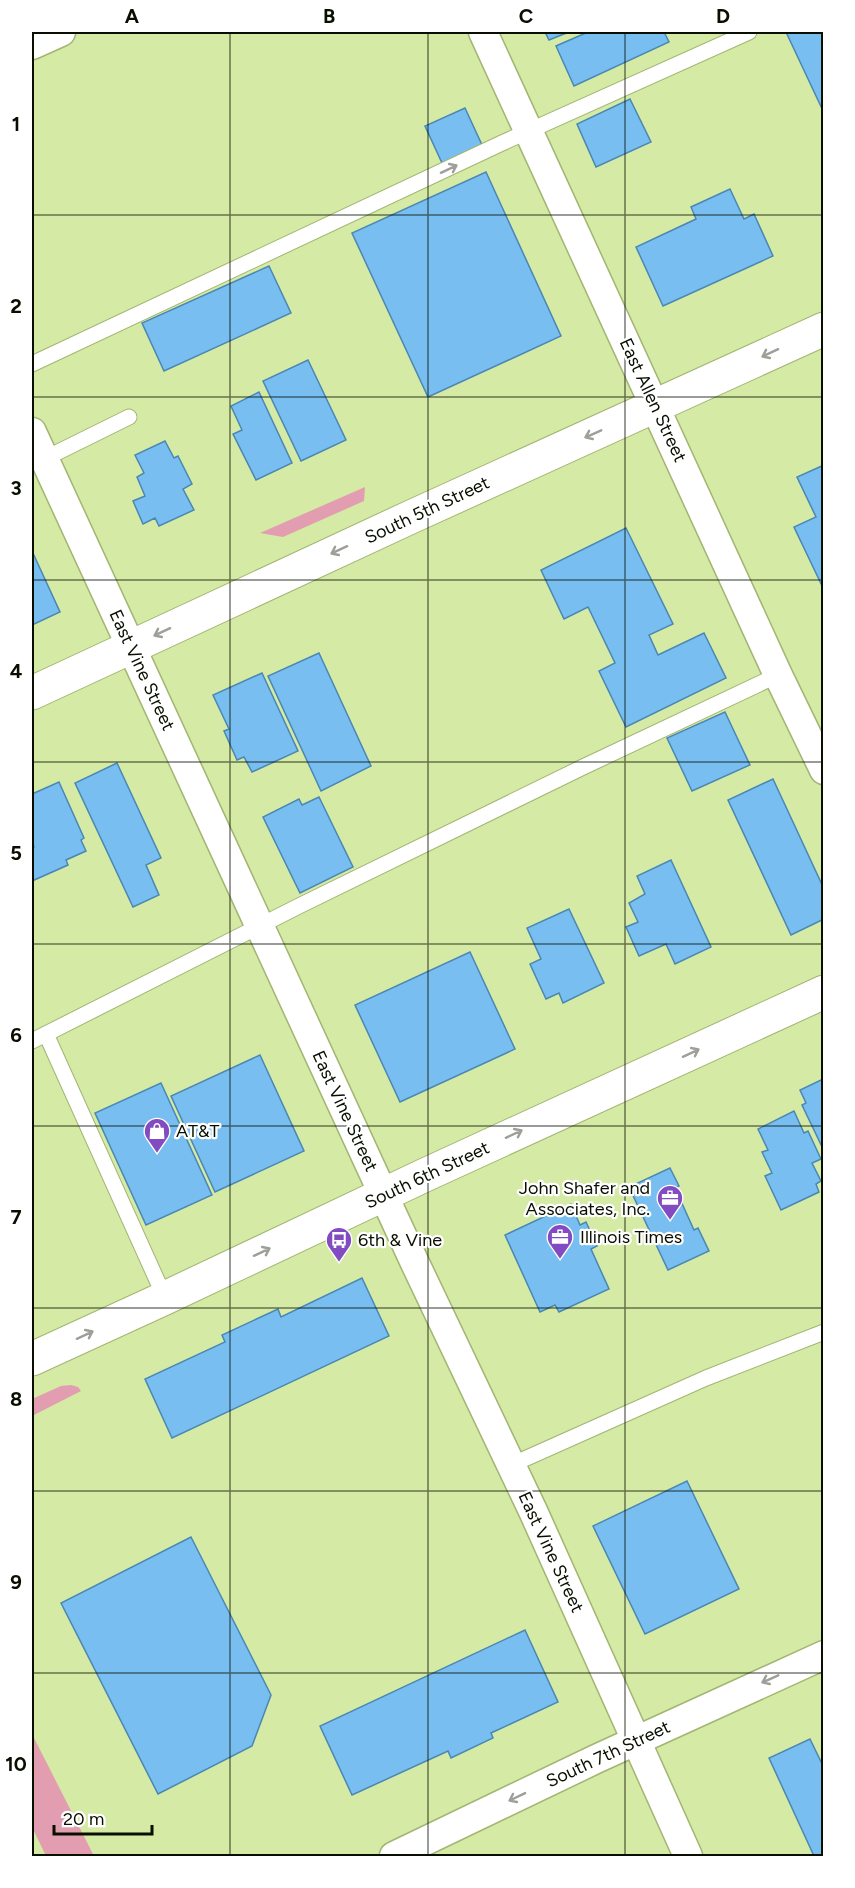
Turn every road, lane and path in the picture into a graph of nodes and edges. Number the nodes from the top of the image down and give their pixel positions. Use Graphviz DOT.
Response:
graph roads {
  1 [pos="483,32"];
  2 [pos="749,32"];
  3 [pos="529,131"];
  4 [pos="824,329"];
  5 [pos="32,364"];
  6 [pos="656,405"];
  7 [pos="129,417"];
  8 [pos="32,432"];
  9 [pos="44,459"];
  10 [pos="131,647"];
  11 [pos="778,675"];
  12 [pos="32,693"];
  13 [pos="824,770"];
  14 [pos="260,926"];
  15 [pos="824,992"];
  16 [pos="46,1034"];
  17 [pos="32,1041"];
  18 [pos="384,1195"];
  19 [pos="165,1298"];
  20 [pos="824,1332"];
  21 [pos="32,1359"];
  22 [pos="512,1465"];
  23 [pos="824,1655"];
  24 [pos="636,1741"];
  25 [pos="394,1857"];
  26 [pos="688,1857"];
  1 -- 3 [label="street, East Allen Street"];
  2 -- 3 [label="lane"];
  5 -- 3 [label="lane, one-way"];
  3 -- 6 [label="street, East Allen Street"];
  4 -- 6 [label="main road, South 5th Street, one-way"];
  6 -- 10 [label="main road, South 5th Street, one-way"];
  6 -- 11 [label="street, East Allen Street"];
  7 -- 9 [label="lane"];
  8 -- 9 [label="street, East Vine Street"];
  9 -- 10 [label="street, East Vine Street"];
  10 -- 12 [label="main road, South 5th Street"];
  10 -- 14 [label="street, East Vine Street"];
  11 -- 13 [label="street, East Allen Street"];
  11 -- 14 [label="lane"];
  14 -- 16 [label="lane"];
  14 -- 18 [label="street, East Vine Street"];
  18 -- 15 [label="main road, South 6th Street, one-way"];
  16 -- 17 [label="lane"];
  16 -- 19 [label="lane"];
  19 -- 18 [label="main road, South 6th Street, one-way"];
  18 -- 22 [label="street, East Vine Street"];
  21 -- 19 [label="main road, South 6th Street, one-way"];
  20 -- 22 [label="lane"];
  22 -- 24 [label="street, East Vine Street"];
  23 -- 24 [label="street, South 7th Street, one-way"];
  24 -- 25 [label="street, South 7th Street, one-way"];
  24 -- 26 [label="street, East Vine Street"];
}
